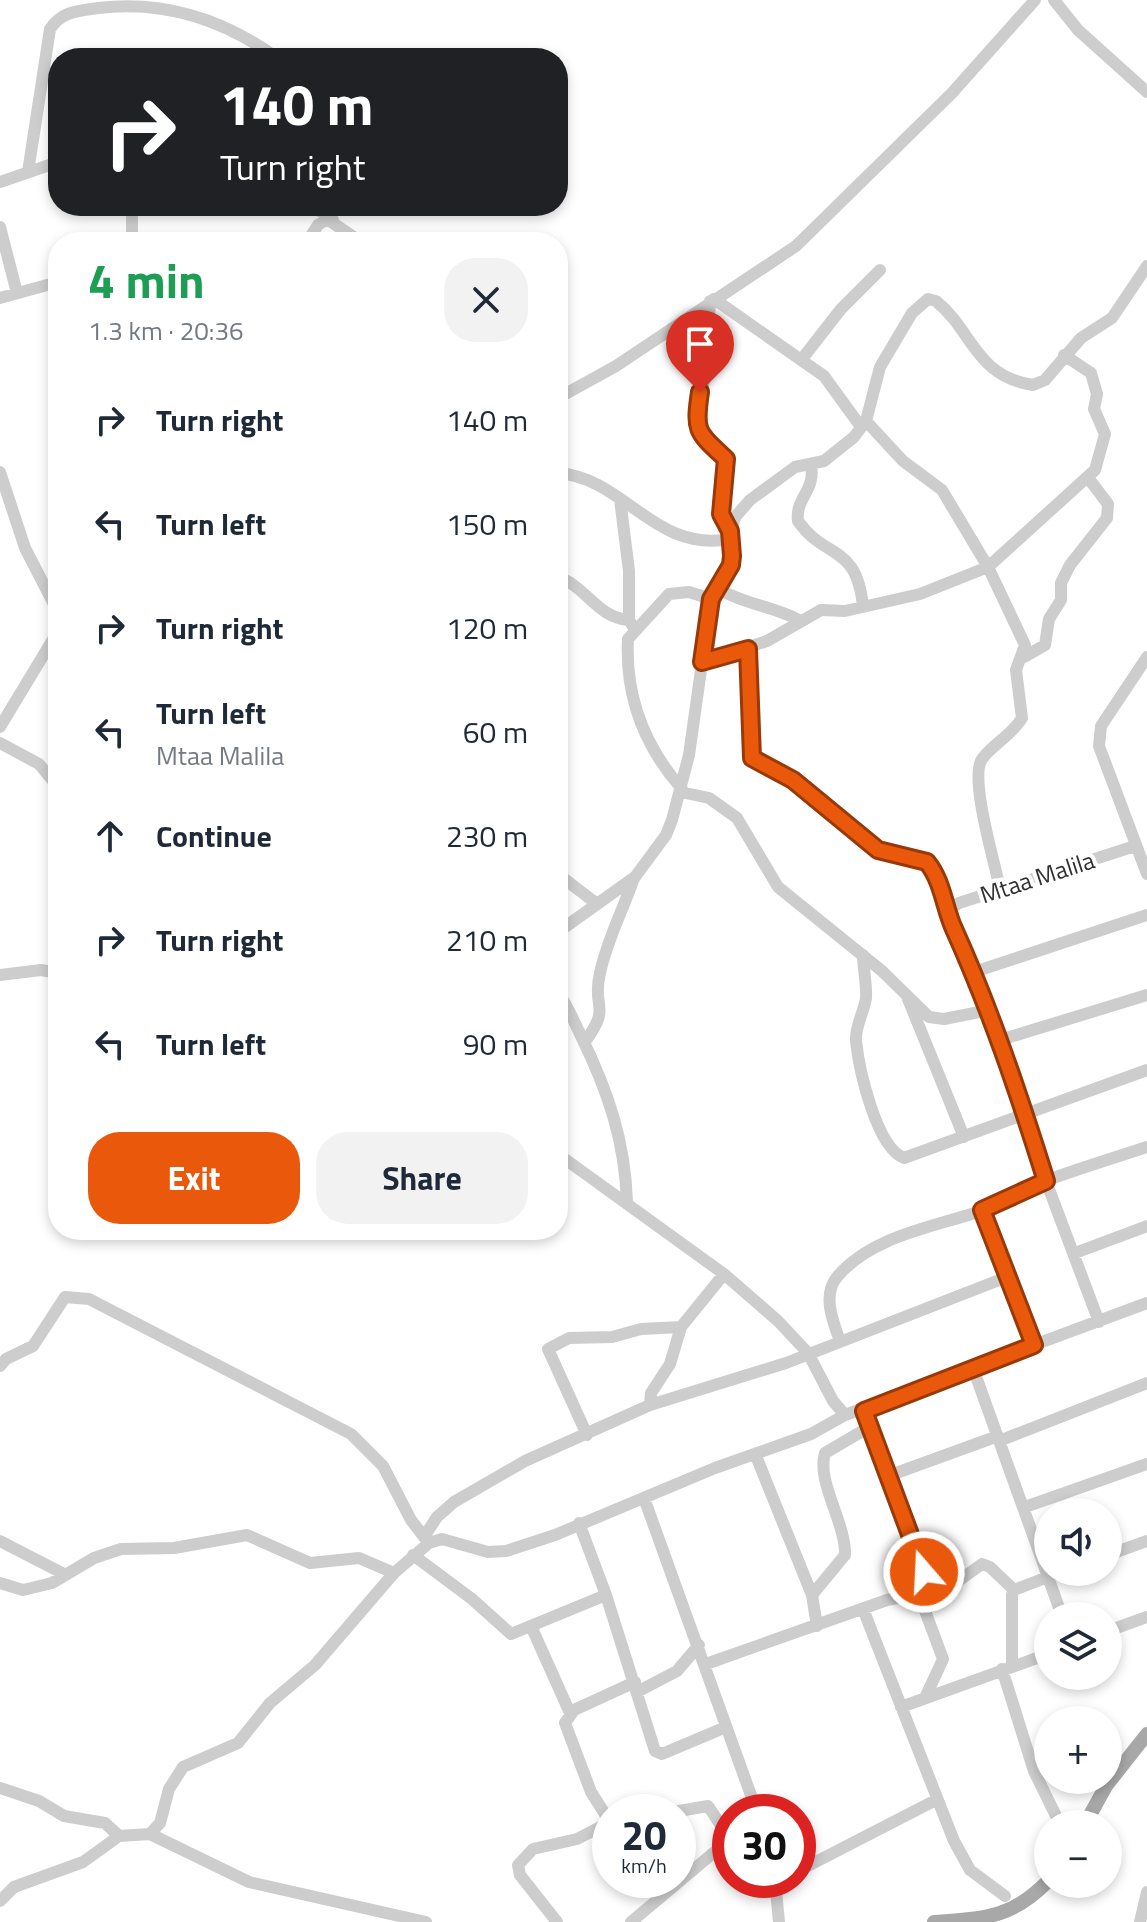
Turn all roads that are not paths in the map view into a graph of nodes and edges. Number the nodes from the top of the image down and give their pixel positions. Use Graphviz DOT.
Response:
graph roads {
  1 [pos="1035,0"];
  2 [pos="1054,0"];
  3 [pos="263,48"];
  4 [pos="1147,92"];
  5 [pos="48,165"];
  6 [pos="28,172"];
  7 [pos="0,182"];
  8 [pos="327,216"];
  9 [pos="333,220"];
  10 [pos="0,227"];
  11 [pos="314,232"];
  12 [pos="348,232"];
  13 [pos="1147,266"];
  14 [pos="880,270"];
  15 [pos="48,285"];
  16 [pos="17,293"];
  17 [pos="0,298"];
  18 [pos="712,300"];
  19 [pos="1064,355"];
  20 [pos="802,359"];
  21 [pos="568,393"];
  22 [pos="863,424"];
  23 [pos="811,464"];
  24 [pos="0,472"];
  25 [pos="568,474"];
  26 [pos="1089,479"];
  27 [pos="620,499"];
  28 [pos="730,535"];
  29 [pos="988,567"];
  30 [pos="568,581"];
  31 [pos="48,593"];
  32 [pos="714,593"];
  33 [pos="863,607"];
  34 [pos="799,620"];
  35 [pos="632,625"];
  36 [pos="48,648"];
  37 [pos="748,649"];
  38 [pos="1024,657"];
  39 [pos="1147,657"];
  40 [pos="702,662"];
  41 [pos="0,727"];
  42 [pos="0,743"];
  43 [pos="48,775"];
  44 [pos="682,790"];
  45 [pos="1139,847"];
  46 [pos="1147,874"];
  47 [pos="635,877"];
  48 [pos="568,882"];
  49 [pos="1000,889"];
  50 [pos="597,904"];
  51 [pos="950,909"];
  52 [pos="1147,915"];
  53 [pos="568,925"];
  54 [pos="863,955"];
  55 [pos="48,971"];
  56 [pos="974,972"];
  57 [pos="0,975"];
  58 [pos="1147,995"];
  59 [pos="908,997"];
  60 [pos="990,1010"];
  61 [pos="568,1012"];
  62 [pos="1000,1040"];
  63 [pos="584,1043"];
  64 [pos="1147,1070"];
  65 [pos="1024,1112"];
  66 [pos="964,1137"];
  67 [pos="1147,1147"];
  68 [pos="568,1161"];
  69 [pos="1046,1181"];
  70 [pos="627,1202"];
  71 [pos="982,1210"];
  72 [pos="1147,1226"];
  73 [pos="1075,1253"];
  74 [pos="724,1274"];
  75 [pos="1007,1277"];
  76 [pos="1147,1303"];
  77 [pos="1099,1322"];
  78 [pos="681,1327"];
  79 [pos="840,1341"];
  80 [pos="1034,1345"];
  81 [pos="808,1353"];
  82 [pos="0,1366"];
  83 [pos="973,1368"];
  84 [pos="1147,1383"];
  85 [pos="650,1405"];
  86 [pos="864,1411"];
  87 [pos="845,1415"];
  88 [pos="871,1426"];
  89 [pos="587,1435"];
  90 [pos="999,1438"];
  91 [pos="756,1456"];
  92 [pos="1147,1464"];
  93 [pos="888,1476"];
  94 [pos="644,1498"];
  95 [pos="1025,1507"];
  96 [pos="579,1523"];
  97 [pos="1034,1534"];
  98 [pos="426,1540"];
  99 [pos="0,1541"];
  100 [pos="1147,1541"];
  101 [pos="1122,1550"];
  102 [pos="413,1555"];
  103 [pos="394,1573"];
  104 [pos="66,1575"];
  105 [pos="1034,1582"];
  106 [pos="0,1583"];
  107 [pos="1014,1590"];
  108 [pos="924,1592"];
  109 [pos="606,1595"];
  110 [pos="812,1595"];
  111 [pos="863,1609"];
  112 [pos="1147,1617"];
  113 [pos="531,1626"];
  114 [pos="817,1626"];
  115 [pos="1122,1626"];
  116 [pos="699,1645"];
  117 [pos="1034,1658"];
  118 [pos="706,1664"];
  119 [pos="1007,1667"];
  120 [pos="636,1687"];
  121 [pos="925,1698"];
  122 [pos="901,1707"];
  123 [pos="570,1713"];
  124 [pos="726,1727"];
  125 [pos="1147,1734"];
  126 [pos="0,1788"];
  127 [pos="592,1794"];
  128 [pos="750,1794"];
  129 [pos="936,1800"];
  130 [pos="1053,1810"];
  131 [pos="1093,1810"];
  132 [pos="592,1831"];
  133 [pos="150,1834"];
  134 [pos="119,1836"];
  135 [pos="712,1854"];
  136 [pos="816,1862"];
  137 [pos="1147,1892"];
  138 [pos="1034,1894"];
  139 [pos="1005,1896"];
  140 [pos="778,1898"];
  141 [pos="0,1901"];
  142 [pos="996,1920"];
  143 [pos="426,1922"];
  144 [pos="557,1922"];
  145 [pos="631,1922"];
  146 [pos="779,1922"];
  147 [pos="934,1922"];
  148 [pos="1140,1922"];
  1 -- 18 [label="street"];
  2 -- 4 [label="street"];
  3 -- 6 [label="street"];
  5 -- 6 [label="street"];
  6 -- 7 [label="street"];
  8 -- 9 [label="street"];
  9 -- 11 [label="street"];
  9 -- 12 [label="street"];
  10 -- 16 [label="street"];
  13 -- 19 [label="street"];
  14 -- 20 [label="street"];
  15 -- 16 [label="street"];
  16 -- 17 [label="street"];
  18 -- 20 [label="street"];
  18 -- 21 [label="street"];
  18 -- 28 [label="street"];
  19 -- 22 [label="street"];
  19 -- 26 [label="street"];
  20 -- 22 [label="street"];
  22 -- 23 [label="street"];
  22 -- 29 [label="street"];
  23 -- 28 [label="street"];
  23 -- 33 [label="street"];
  24 -- 31 [label="street"];
  25 -- 27 [label="street"];
  26 -- 29 [label="street"];
  26 -- 38 [label="street"];
  27 -- 28 [label="street"];
  27 -- 35 [label="street"];
  28 -- 32 [label="street"];
  29 -- 33 [label="street"];
  29 -- 38 [label="street"];
  30 -- 35 [label="street"];
  32 -- 34 [label="street"];
  32 -- 35 [label="street"];
  32 -- 40 [label="street"];
  33 -- 34 [label="street"];
  34 -- 37 [label="street"];
  35 -- 44 [label="street"];
  36 -- 41 [label="street"];
  37 -- 40 [label="street"];
  37 -- 51 [label="street"];
  38 -- 49 [label="street"];
  39 -- 45 [label="street"];
  40 -- 44 [label="street"];
  42 -- 43 [label="street"];
  44 -- 47 [label="street"];
  44 -- 54 [label="street"];
  45 -- 46 [label="street"];
  45 -- 49 [label="street, Mtaa Malila"];
  47 -- 50 [label="street"];
  47 -- 63 [label="street"];
  48 -- 50 [label="street"];
  49 -- 51 [label="street, Mtaa Malila"];
  50 -- 53 [label="street"];
  51 -- 56 [label="street, Mtaa Malila"];
  52 -- 56 [label="street"];
  54 -- 59 [label="street"];
  54 -- 66 [label="street"];
  55 -- 57 [label="street"];
  56 -- 60 [label="street, Mtaa Malila"];
  58 -- 62 [label="street"];
  59 -- 60 [label="street"];
  59 -- 66 [label="street"];
  60 -- 62 [label="street, Mtaa Malila"];
  61 -- 63 [label="street"];
  62 -- 65 [label="street, Mtaa Malila"];
  63 -- 70 [label="street"];
  64 -- 65 [label="street"];
  65 -- 66 [label="street"];
  65 -- 69 [label="street, Mtaa Malila"];
  67 -- 69 [label="street"];
  68 -- 70 [label="street"];
  69 -- 71 [label="street"];
  69 -- 73 [label="street, Mtaa Malila"];
  70 -- 74 [label="street"];
  71 -- 75 [label="street"];
  71 -- 79 [label="street"];
  72 -- 73 [label="street"];
  73 -- 77 [label="street, Mtaa Malila"];
  74 -- 78 [label="street"];
  74 -- 81 [label="street"];
  75 -- 79 [label="street"];
  75 -- 80 [label="street"];
  76 -- 77 [label="street"];
  77 -- 80 [label="street"];
  78 -- 85 [label="street"];
  78 -- 89 [label="street"];
  79 -- 81 [label="street"];
  80 -- 83 [label="street"];
  81 -- 85 [label="street"];
  81 -- 87 [label="street"];
  82 -- 98 [label="street"];
  83 -- 86 [label="street"];
  83 -- 90 [label="street"];
  84 -- 90 [label="street"];
  85 -- 89 [label="street"];
  86 -- 87 [label="street"];
  86 -- 88 [label="street"];
  87 -- 91 [label="street"];
  88 -- 93 [label="street"];
  88 -- 110 [label="street"];
  89 -- 98 [label="street"];
  90 -- 93 [label="street"];
  90 -- 95 [label="street"];
  91 -- 94 [label="street"];
  91 -- 110 [label="street"];
  92 -- 95 [label="street"];
  93 -- 108 [label="street"];
  94 -- 96 [label="street"];
  94 -- 116 [label="street"];
  95 -- 97 [label="street"];
  96 -- 98 [label="street"];
  96 -- 109 [label="street"];
  98 -- 102 [label="street"];
  99 -- 104 [label="street"];
  100 -- 101 [label="street"];
  102 -- 103 [label="street"];
  102 -- 113 [label="street"];
  103 -- 104 [label="street"];
  103 -- 133 [label="street"];
  104 -- 106 [label="street"];
  105 -- 107 [label="street"];
  107 -- 108 [label="street"];
  107 -- 119 [label="street"];
  108 -- 111 [label="street"];
  108 -- 121 [label="street"];
  109 -- 113 [label="street"];
  109 -- 120 [label="street"];
  110 -- 114 [label="street"];
  111 -- 114 [label="street"];
  111 -- 122 [label="street"];
  112 -- 115 [label="street"];
  113 -- 123 [label="street"];
  114 -- 118 [label="street"];
  116 -- 118 [label="street"];
  116 -- 120 [label="street"];
  117 -- 119 [label="street"];
  118 -- 124 [label="street"];
  119 -- 121 [label="street"];
  119 -- 130 [label="street"];
  120 -- 123 [label="street"];
  120 -- 124 [label="street"];
  121 -- 122 [label="street"];
  122 -- 129 [label="street"];
  123 -- 127 [label="street"];
  124 -- 128 [label="street"];
  125 -- 131 [label="main road"];
  126 -- 134 [label="street"];
  129 -- 136 [label="street"];
  129 -- 139 [label="street"];
  132 -- 144 [label="street"];
  133 -- 134 [label="street"];
  133 -- 143 [label="street"];
  134 -- 141 [label="street"];
  135 -- 145 [label="street"];
  137 -- 148 [label="street"];
  138 -- 142 [label="main road"];
  140 -- 146 [label="street"];
  142 -- 147 [label="main road"];
}
